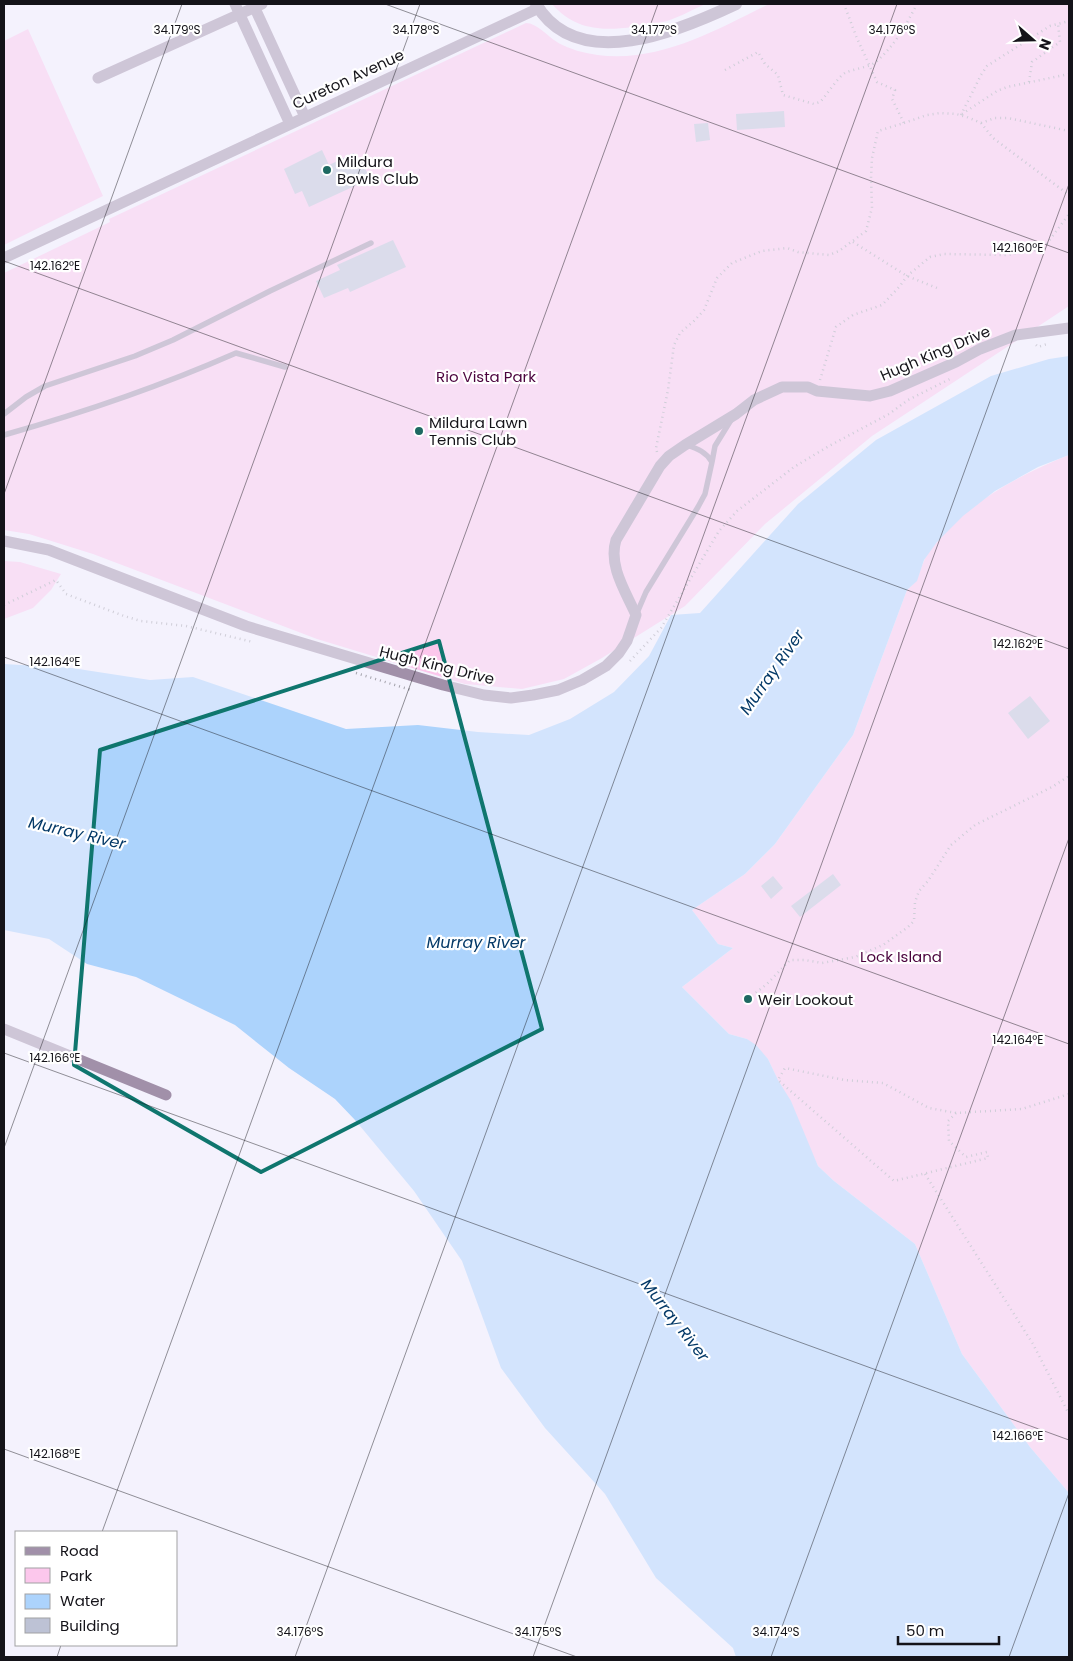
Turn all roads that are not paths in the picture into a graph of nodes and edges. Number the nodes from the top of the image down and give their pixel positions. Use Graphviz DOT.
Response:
graph roads {
  1 [pos="736,4"];
  2 [pos="257,5"];
  3 [pos="538,6"];
  4 [pos="237,9"];
  5 [pos="98,78"];
  6 [pos="288,80"];
  7 [pos="273,88"];
  8 [pos="305,117"];
  9 [pos="290,124"];
  10 [pos="371,243"];
  11 [pos="4,258"];
  12 [pos="1069,328"];
  13 [pos="285,367"];
  14 [pos="4,414"];
  15 [pos="736,414"];
  16 [pos="4,435"];
  17 [pos="685,445"];
  18 [pos="712,462"];
  19 [pos="4,540"];
  20 [pos="4,548"];
  21 [pos="49,550"];
  22 [pos="636,615"];
  23 [pos="4,1029"];
  24 [pos="166,1095"];
  1 -- 3 [label="street, Cureton Avenue"];
  2 -- 4 [label="street"];
  2 -- 6 [label="street"];
  3 -- 8 [label="street, Cureton Avenue"];
  4 -- 5 [label="street"];
  4 -- 7 [label="street"];
  6 -- 7 [label="lane"];
  6 -- 8 [label="street"];
  7 -- 9 [label="street"];
  8 -- 9 [label="street, Cureton Avenue"];
  9 -- 11 [label="street, Cureton Avenue"];
  10 -- 14 [label="lane"];
  12 -- 15 [label="street, Hugh King Drive"];
  13 -- 16 [label="lane"];
  15 -- 17 [label="street, Hugh King Drive"];
  15 -- 18 [label="lane"];
  17 -- 18 [label="lane"];
  17 -- 22 [label="street, Hugh King Drive"];
  18 -- 22 [label="lane"];
  19 -- 21 [label="street, Hugh King Drive"];
  20 -- 21 [label="street, Hugh King Drive"];
  21 -- 22 [label="street, Hugh King Drive"];
  23 -- 24 [label="street"];
}
